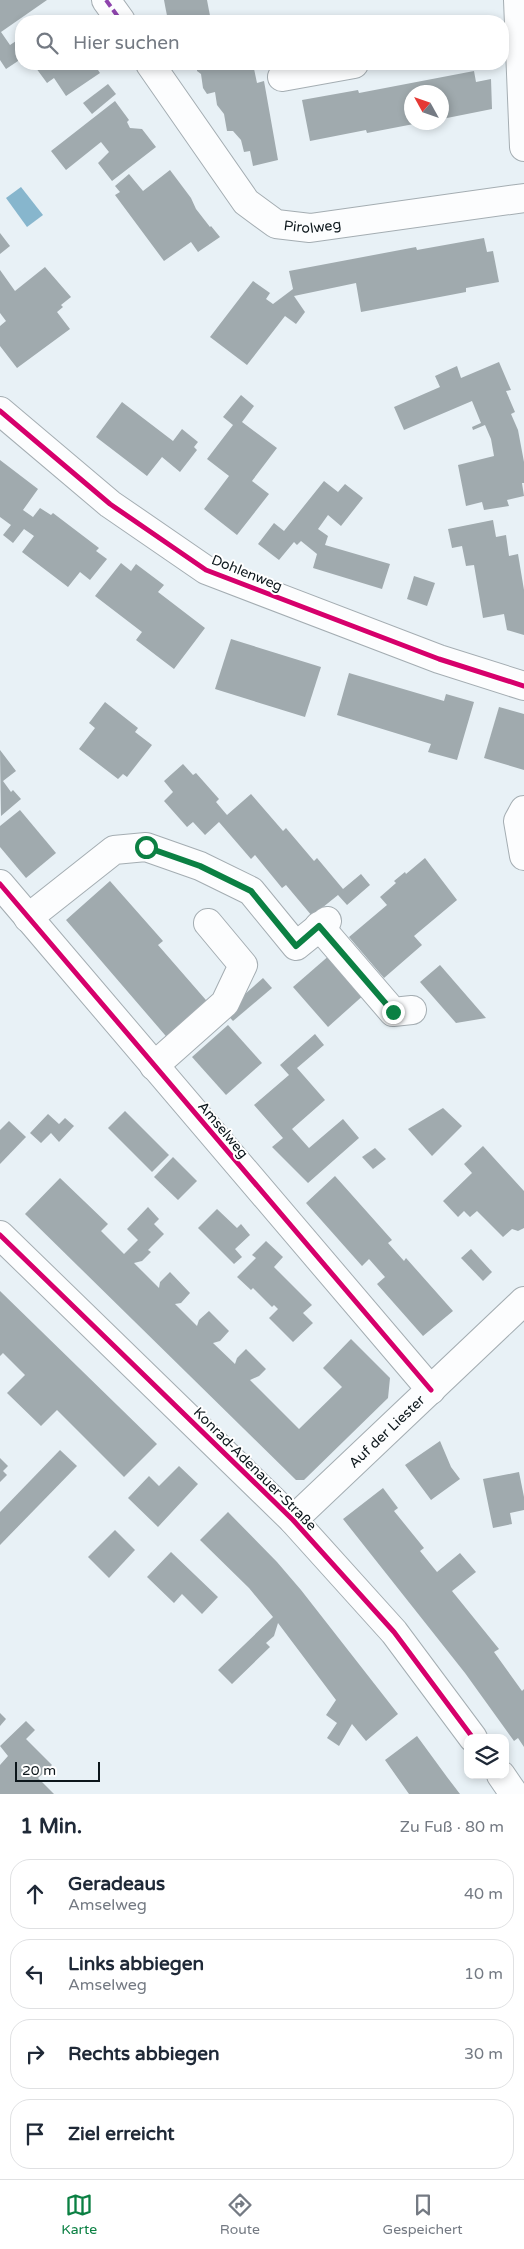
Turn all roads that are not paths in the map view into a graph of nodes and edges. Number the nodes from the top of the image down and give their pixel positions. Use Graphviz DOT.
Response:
graph roads {
  1 [pos="106,0"];
  2 [pos="518,0"];
  3 [pos="117,15"];
  4 [pos="511,36"];
  5 [pos="154,70"];
  6 [pos="318,70"];
  7 [pos="282,76"];
  8 [pos="523,119"];
  9 [pos="524,147"];
  10 [pos="524,198"];
  11 [pos="0,411"];
  12 [pos="524,686"];
  13 [pos="524,810"];
  14 [pos="524,856"];
  15 [pos="0,884"];
  16 [pos="28,918"];
  17 [pos="208,924"];
  18 [pos="412,1010"];
  19 [pos="154,1066"];
  20 [pos="0,1235"];
  21 [pos="524,1302"];
  22 [pos="431,1390"];
  23 [pos="293,1520"];
  24 [pos="470,1734"];
  25 [pos="504,1779"];
  26 [pos="514,1794"];
  1 -- 3 [label="street"];
  2 -- 4 [label="street"];
  4 -- 8 [label="street"];
  5 -- 10 [label="street, Pirolweg"];
  6 -- 7 [label="street"];
  8 -- 9 [label="street"];
  11 -- 12 [label="street, Dohlenweg"];
  13 -- 14 [label="street"];
  15 -- 16 [label="street, Amselweg"];
  16 -- 18 [label="street"];
  16 -- 19 [label="street, Amselweg"];
  17 -- 19 [label="street"];
  19 -- 22 [label="street, Amselweg"];
  20 -- 23 [label="street, Konrad-Adenauer-Straße"];
  21 -- 22 [label="street, Auf der Liester"];
  22 -- 23 [label="street, Auf der Liester"];
  23 -- 24 [label="street, Konrad-Adenauer-Straße"];
  25 -- 26 [label="street"];
}
